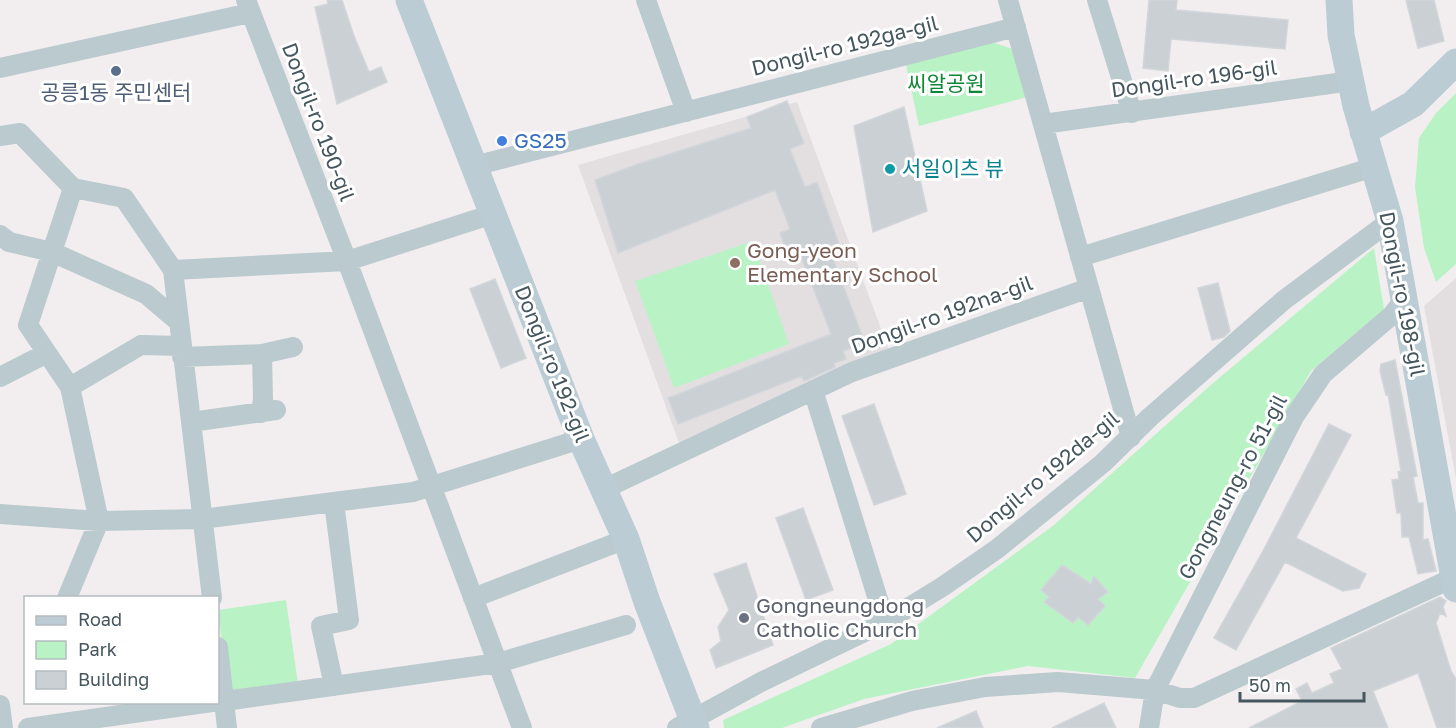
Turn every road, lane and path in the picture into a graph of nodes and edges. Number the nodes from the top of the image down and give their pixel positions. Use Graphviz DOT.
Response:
graph roads {
  1 [pos="409,0"];
  2 [pos="646,0"];
  3 [pos="1008,0"];
  4 [pos="1097,0"];
  5 [pos="1339,0"];
  6 [pos="248,6"];
  7 [pos="1016,27"];
  8 [pos="1456,62"];
  9 [pos="0,68"];
  10 [pos="1351,81"];
  11 [pos="686,112"];
  12 [pos="1132,113"];
  13 [pos="1043,124"];
  14 [pos="1363,132"];
  15 [pos="0,136"];
  16 [pos="474,166"];
  17 [pos="1374,167"];
  18 [pos="73,188"];
  19 [pos="493,214"];
  20 [pos="1390,221"];
  21 [pos="0,235"];
  22 [pos="52,252"];
  23 [pos="1080,257"];
  24 [pos="347,261"];
  25 [pos="173,270"];
  26 [pos="1089,288"];
  27 [pos="1404,300"];
  28 [pos="179,322"];
  29 [pos="293,347"];
  30 [pos="182,352"];
  31 [pos="47,353"];
  32 [pos="262,354"];
  33 [pos="0,377"];
  34 [pos="70,387"];
  35 [pos="813,390"];
  36 [pos="191,422"];
  37 [pos="1131,437"];
  38 [pos="581,439"];
  39 [pos="431,486"];
  40 [pos="604,489"];
  41 [pos="334,502"];
  42 [pos="0,514"];
  43 [pos="202,519"];
  44 [pos="99,521"];
  45 [pos="626,539"];
  46 [pos="1455,583"];
  47 [pos="67,596"];
  48 [pos="212,596"];
  49 [pos="473,598"];
  50 [pos="885,622"];
  51 [pos="626,625"];
  52 [pos="498,663"];
  53 [pos="334,686"];
  54 [pos="1155,690"];
  55 [pos="219,702"];
  56 [pos="189,704"];
  57 [pos="219,704"];
  58 [pos="0,705"];
  59 [pos="71,712"];
  60 [pos="688,725"];
  61 [pos="3,728"];
  62 [pos="28,728"];
  63 [pos="227,728"];
  64 [pos="522,728"];
  65 [pos="821,728"];
  66 [pos="1149,728"];
  1 -- 16 [label="street, Dongil-ro 192-gil"];
  2 -- 11 [label="street"];
  3 -- 7 [label="street"];
  4 -- 12 [label="street"];
  5 -- 10 [label="street, Dongil-ro 198-gil"];
  6 -- 9 [label="street"];
  6 -- 24 [label="street, Dongil-ro 190-gil"];
  7 -- 11 [label="street, Dongil-ro 192ga-gil"];
  7 -- 13 [label="street"];
  8 -- 14 [label="street"];
  10 -- 12 [label="street, Dongil-ro 196-gil"];
  10 -- 14 [label="street, Dongil-ro 198-gil"];
  11 -- 16 [label="street, Dongil-ro 192ga-gil"];
  12 -- 13 [label="street, Dongil-ro 196-gil"];
  13 -- 23 [label="street"];
  14 -- 17 [label="street, Dongil-ro 198-gil"];
  15 -- 18 [label="street"];
  16 -- 19 [label="street, Dongil-ro 192-gil"];
  17 -- 20 [label="street, Dongil-ro 198-gil"];
  17 -- 23 [label="street"];
  18 -- 22 [label="street"];
  18 -- 25 [label="street"];
  19 -- 24 [label="street"];
  19 -- 38 [label="street, Dongil-ro 192-gil"];
  20 -- 27 [label="street, Dongil-ro 198-gil"];
  20 -- 37 [label="street, Dongil-ro 192da-gil"];
  21 -- 22 [label="street"];
  22 -- 28 [label="street"];
  22 -- 31 [label="street"];
  23 -- 26 [label="street"];
  24 -- 25 [label="street"];
  24 -- 39 [label="street, Dongil-ro 190-gil"];
  25 -- 28 [label="street"];
  26 -- 35 [label="street, Dongil-ro 192na-gil"];
  26 -- 37 [label="street"];
  27 -- 46 [label="street, Dongil-ro 198-gil"];
  27 -- 54 [label="street, Gongneung-ro 51-gil"];
  28 -- 30 [label="street"];
  29 -- 32 [label="street"];
  30 -- 32 [label="street"];
  30 -- 34 [label="street"];
  30 -- 36 [label="street"];
  31 -- 33 [label="street"];
  31 -- 34 [label="street"];
  32 -- 36 [label="street"];
  34 -- 44 [label="street"];
  35 -- 40 [label="street, Dongil-ro 192na-gil"];
  35 -- 50 [label="street"];
  36 -- 43 [label="street"];
  37 -- 50 [label="street, Dongil-ro 192da-gil"];
  38 -- 39 [label="street"];
  38 -- 40 [label="street, Dongil-ro 192-gil"];
  39 -- 41 [label="street"];
  39 -- 49 [label="street, Dongil-ro 190-gil"];
  40 -- 45 [label="street, Dongil-ro 192-gil"];
  41 -- 43 [label="street"];
  41 -- 53 [label="street"];
  42 -- 44 [label="street"];
  43 -- 44 [label="street"];
  43 -- 48 [label="street"];
  44 -- 47 [label="street"];
  45 -- 49 [label="street"];
  45 -- 60 [label="street, Dongil-ro 192-gil"];
  46 -- 54 [label="street"];
  49 -- 52 [label="street, Dongil-ro 190-gil"];
  50 -- 60 [label="street, Dongil-ro 192da-gil"];
  51 -- 52 [label="street"];
  52 -- 53 [label="street"];
  52 -- 64 [label="street, Dongil-ro 190-gil"];
  53 -- 55 [label="street"];
  54 -- 65 [label="street"];
  54 -- 66 [label="street, Gongneung-ro 51-gil"];
  56 -- 59 [label="street"];
  57 -- 63 [label="street"];
  58 -- 61 [label="street"];
  59 -- 62 [label="street"];
}
